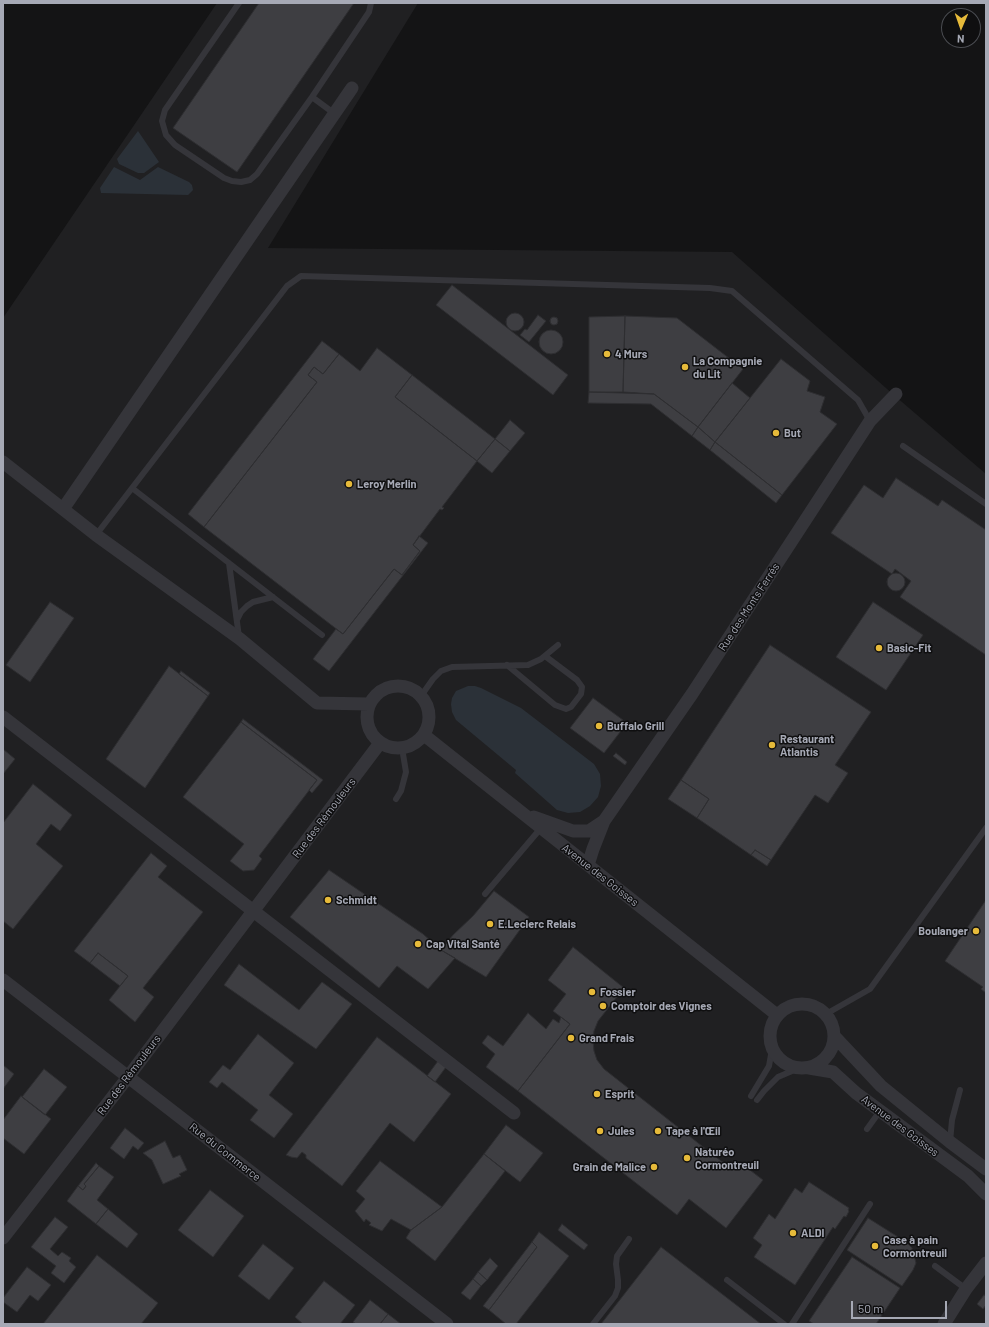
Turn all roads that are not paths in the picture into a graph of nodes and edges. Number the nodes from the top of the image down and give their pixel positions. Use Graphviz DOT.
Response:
graph roads {
  1 [pos="239,3"];
  2 [pos="371,3"];
  3 [pos="352,88"];
  4 [pos="312,97"];
  5 [pos="334,114"];
  6 [pos="896,394"];
  7 [pos="870,421"];
  8 [pos="903,446"];
  9 [pos="3,462"];
  10 [pos="132,488"];
  11 [pos="986,504"];
  12 [pos="63,509"];
  13 [pos="96,535"];
  14 [pos="229,563"];
  15 [pos="273,597"];
  16 [pos="237,620"];
  17 [pos="322,635"];
  18 [pos="240,638"];
  19 [pos="558,645"];
  20 [pos="545,656"];
  21 [pos="507,666"];
  22 [pos="421,696"];
  23 [pos="369,704"];
  24 [pos="3,717"];
  25 [pos="424,735"];
  26 [pos="380,743"];
  27 [pos="402,748"];
  28 [pos="396,799"];
  29 [pos="520,811"];
  30 [pos="604,821"];
  31 [pos="541,828"];
  32 [pos="986,828"];
  33 [pos="588,865"];
  34 [pos="485,894"];
  35 [pos="254,912"];
  36 [pos="3,980"];
  37 [pos="826,1014"];
  38 [pos="777,1015"];
  39 [pos="834,1037"];
  40 [pos="772,1049"];
  41 [pos="804,1068"];
  42 [pos="128,1077"];
  43 [pos="960,1090"];
  44 [pos="751,1096"];
  45 [pos="757,1100"];
  46 [pos="880,1111"];
  47 [pos="514,1113"];
  48 [pos="867,1129"];
  49 [pos="950,1142"];
  50 [pos="986,1169"];
  51 [pos="986,1194"];
  52 [pos="870,1204"];
  53 [pos="3,1238"];
  54 [pos="629,1239"];
  55 [pos="986,1263"];
  56 [pos="935,1266"];
  57 [pos="727,1280"];
  58 [pos="966,1289"];
  59 [pos="447,1324"];
  60 [pos="593,1324"];
  61 [pos="784,1324"];
  62 [pos="792,1324"];
  63 [pos="944,1324"];
  1 -- 4 [label="lane"];
  2 -- 4 [label="lane"];
  3 -- 5 [label="street"];
  4 -- 5 [label="lane"];
  5 -- 12 [label="street"];
  6 -- 7 [label="street, Rue des Monts Ferrés"];
  7 -- 10 [label="lane"];
  7 -- 30 [label="street, Rue des Monts Ferrés"];
  8 -- 11 [label="lane"];
  9 -- 12 [label="street"];
  10 -- 13 [label="lane"];
  10 -- 14 [label="lane"];
  12 -- 13 [label="street"];
  13 -- 18 [label="street"];
  14 -- 15 [label="lane"];
  14 -- 16 [label="lane"];
  15 -- 16 [label="lane"];
  15 -- 17 [label="lane"];
  16 -- 18 [label="lane"];
  18 -- 23 [label="street"];
  19 -- 20 [label="lane"];
  20 -- 21 [label="lane"];
  20 -- 21 [label="lane"];
  21 -- 22 [label="lane"];
  22 -- 23 [label="street"];
  22 -- 25 [label="street"];
  23 -- 26 [label="street"];
  24 -- 35 [label="street"];
  25 -- 27 [label="street"];
  25 -- 29 [label="street, Avenue des Goisses"];
  26 -- 27 [label="street"];
  26 -- 35 [label="street, Rue des Rémouleurs"];
  27 -- 28 [label="lane"];
  29 -- 30 [label="street, Rue des Monts Ferrés"];
  29 -- 31 [label="street, Avenue des Goisses"];
  30 -- 33 [label="street, Rue des Monts Ferrés"];
  31 -- 33 [label="street, Avenue des Goisses"];
  31 -- 34 [label="lane"];
  32 -- 37 [label="lane"];
  33 -- 38 [label="street, Avenue des Goisses"];
  35 -- 42 [label="street, Rue des Rémouleurs"];
  35 -- 47 [label="street"];
  36 -- 42 [label="street, Rue du Commerce"];
  37 -- 38 [label="street"];
  37 -- 39 [label="street"];
  38 -- 40 [label="street"];
  39 -- 41 [label="street"];
  39 -- 49 [label="street, Avenue des Goisses"];
  40 -- 41 [label="street"];
  40 -- 44 [label="lane"];
  41 -- 45 [label="lane"];
  41 -- 46 [label="street, Avenue des Goisses"];
  42 -- 53 [label="street, Rue des Rémouleurs"];
  42 -- 59 [label="street, Rue du Commerce"];
  43 -- 49 [label="lane"];
  46 -- 48 [label="lane"];
  46 -- 51 [label="street, Avenue des Goisses"];
  49 -- 50 [label="street, Avenue des Goisses"];
  52 -- 62 [label="lane"];
  54 -- 60 [label="lane"];
  55 -- 58 [label="street"];
  56 -- 58 [label="lane"];
  57 -- 61 [label="lane"];
  58 -- 63 [label="street"];
}
